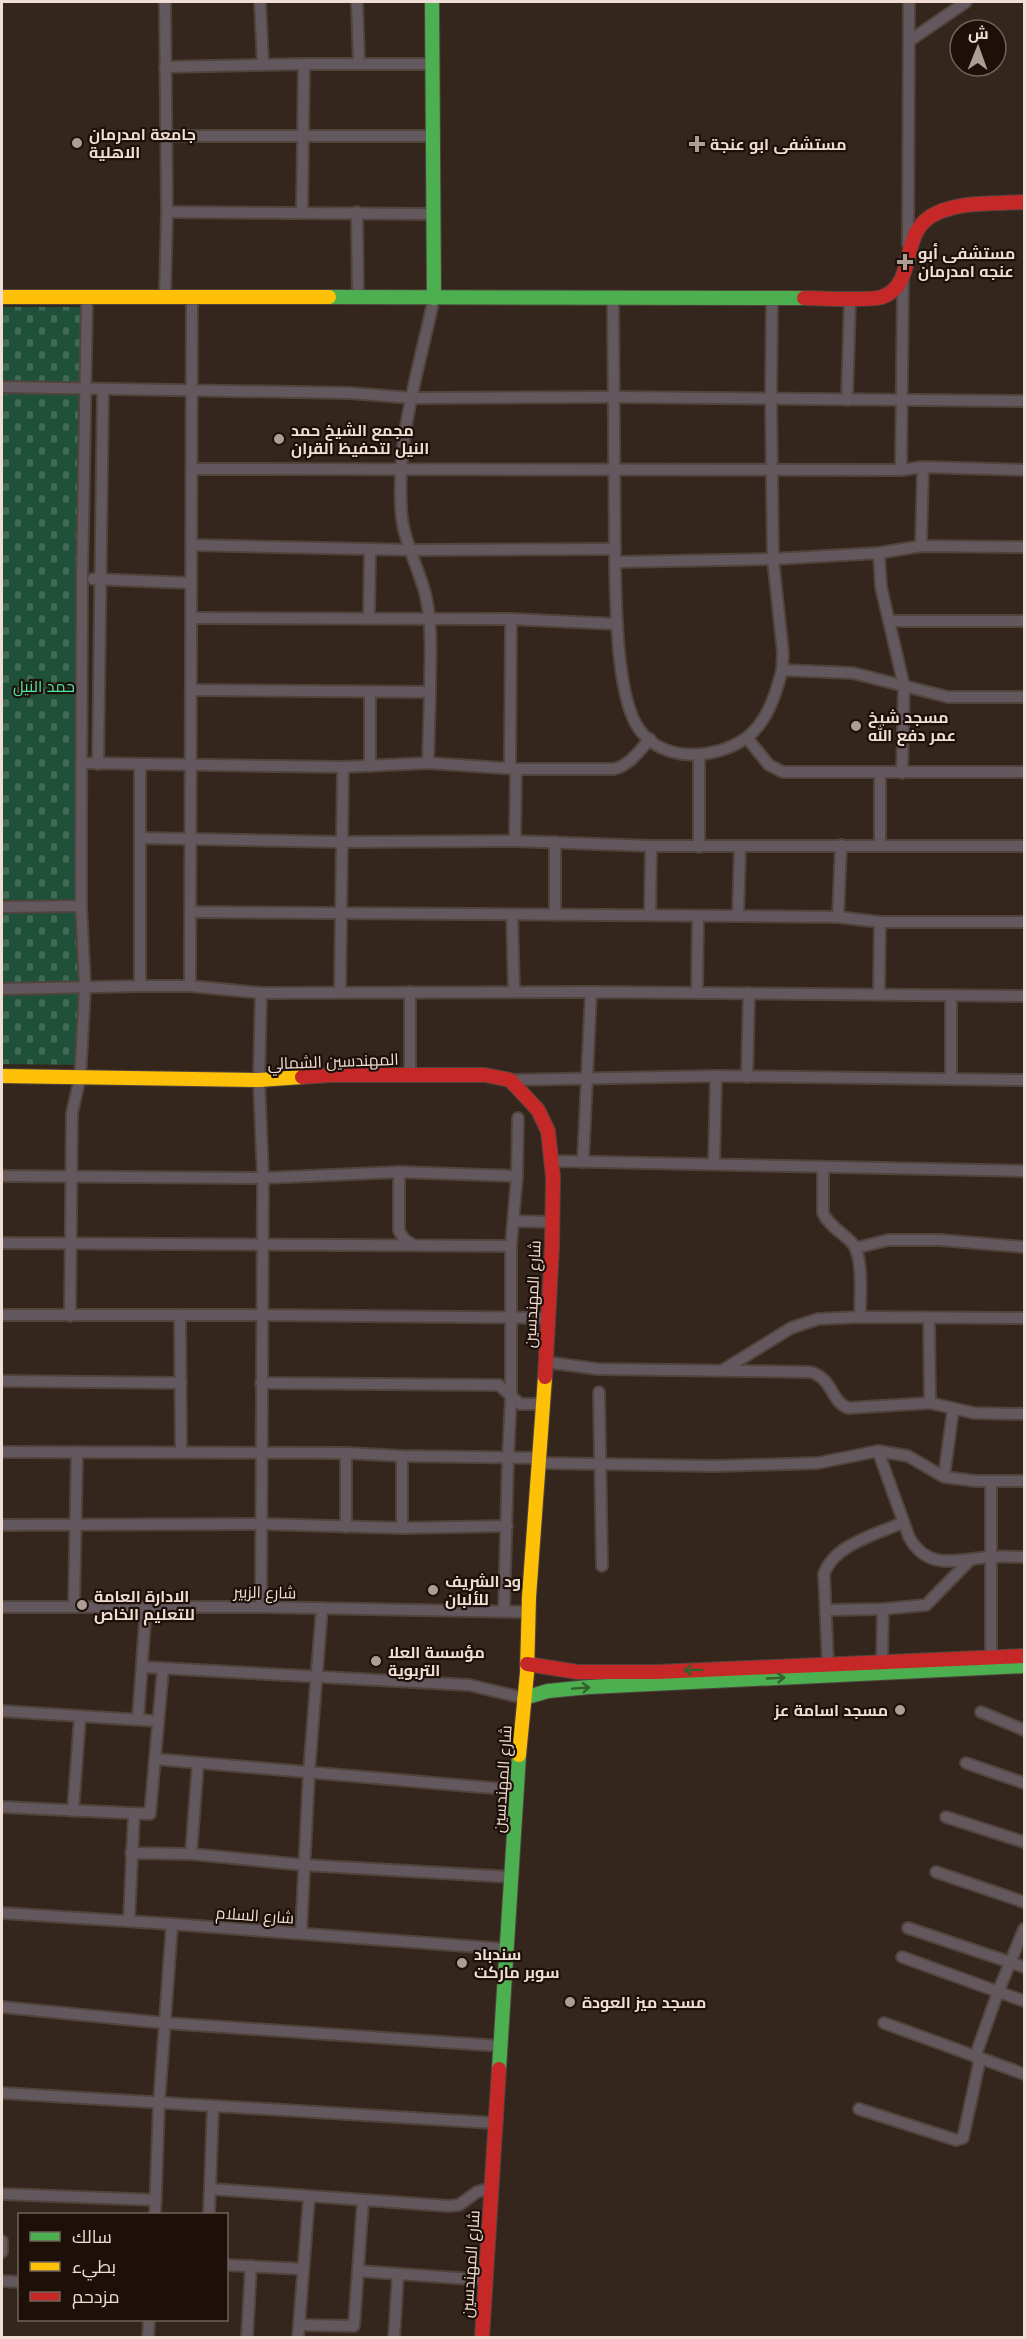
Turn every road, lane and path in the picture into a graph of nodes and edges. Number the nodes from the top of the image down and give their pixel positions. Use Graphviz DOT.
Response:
graph roads {
  1 [pos="165,2"];
  2 [pos="260,2"];
  3 [pos="357,2"];
  4 [pos="432,2"];
  5 [pos="909,2"];
  6 [pos="966,2"];
  7 [pos="909,41"];
  8 [pos="304,64"];
  9 [pos="359,64"];
  10 [pos="433,64"];
  11 [pos="264,65"];
  12 [pos="165,68"];
  13 [pos="166,136"];
  14 [pos="434,136"];
  15 [pos="303,137"];
  16 [pos="1024,202"];
  17 [pos="302,211"];
  18 [pos="167,212"];
  19 [pos="357,212"];
  20 [pos="433,214"];
  21 [pos="908,247"];
  22 [pos="903,280"];
  23 [pos="2,297"];
  24 [pos="165,297"];
  25 [pos="192,297"];
  26 [pos="87,298"];
  27 [pos="358,298"];
  28 [pos="434,298"];
  29 [pos="613,298"];
  30 [pos="772,299"];
  31 [pos="850,299"];
  32 [pos="2,387"];
  33 [pos="86,388"];
  34 [pos="103,389"];
  35 [pos="191,390"];
  36 [pos="614,397"];
  37 [pos="412,398"];
  38 [pos="771,399"];
  39 [pos="847,400"];
  40 [pos="903,400"];
  41 [pos="1024,402"];
  42 [pos="923,467"];
  43 [pos="192,469"];
  44 [pos="771,469"];
  45 [pos="402,470"];
  46 [pos="615,470"];
  47 [pos="901,470"];
  48 [pos="1024,470"];
  49 [pos="192,545"];
  50 [pos="921,546"];
  51 [pos="1024,547"];
  52 [pos="370,549"];
  53 [pos="615,549"];
  54 [pos="412,550"];
  55 [pos="879,553"];
  56 [pos="773,559"];
  57 [pos="615,562"];
  58 [pos="82,578"];
  59 [pos="99,579"];
  60 [pos="191,583"];
  61 [pos="369,617"];
  62 [pos="192,618"];
  63 [pos="431,618"];
  64 [pos="511,620"];
  65 [pos="889,621"];
  66 [pos="1024,621"];
  67 [pos="617,624"];
  68 [pos="782,670"];
  69 [pos="904,686"];
  70 [pos="191,690"];
  71 [pos="370,692"];
  72 [pos="430,692"];
  73 [pos="1024,697"];
  74 [pos="747,738"];
  75 [pos="650,739"];
  76 [pos="699,755"];
  77 [pos="82,763"];
  78 [pos="428,763"];
  79 [pos="98,764"];
  80 [pos="140,765"];
  81 [pos="192,765"];
  82 [pos="370,766"];
  83 [pos="343,767"];
  84 [pos="513,769"];
  85 [pos="1024,772"];
  86 [pos="880,773"];
  87 [pos="902,773"];
  88 [pos="140,838"];
  89 [pos="190,839"];
  90 [pos="515,841"];
  91 [pos="341,842"];
  92 [pos="555,842"];
  93 [pos="841,845"];
  94 [pos="880,845"];
  95 [pos="651,846"];
  96 [pos="1024,846"];
  97 [pos="699,847"];
  98 [pos="740,847"];
  99 [pos="81,906"];
  100 [pos="2,907"];
  101 [pos="190,912"];
  102 [pos="341,914"];
  103 [pos="512,915"];
  104 [pos="555,915"];
  105 [pos="650,915"];
  106 [pos="698,916"];
  107 [pos="738,916"];
  108 [pos="838,917"];
  109 [pos="879,922"];
  110 [pos="1024,922"];
  111 [pos="140,986"];
  112 [pos="85,987"];
  113 [pos="190,987"];
  114 [pos="2,989"];
  115 [pos="340,992"];
  116 [pos="410,992"];
  117 [pos="514,992"];
  118 [pos="591,992"];
  119 [pos="261,993"];
  120 [pos="697,993"];
  121 [pos="749,993"];
  122 [pos="879,994"];
  123 [pos="951,996"];
  124 [pos="1024,996"];
  125 [pos="410,1075"];
  126 [pos="2,1076"];
  127 [pos="716,1076"];
  128 [pos="747,1077"];
  129 [pos="80,1078"];
  130 [pos="951,1079"];
  131 [pos="259,1080"];
  132 [pos="510,1080"];
  133 [pos="588,1080"];
  134 [pos="1024,1080"];
  135 [pos="518,1118"];
  136 [pos="553,1161"];
  137 [pos="584,1162"];
  138 [pos="714,1164"];
  139 [pos="823,1167"];
  140 [pos="1024,1171"];
  141 [pos="399,1172"];
  142 [pos="2,1176"];
  143 [pos="70,1176"];
  144 [pos="517,1176"];
  145 [pos="263,1178"];
  146 [pos="513,1221"];
  147 [pos="552,1222"];
  148 [pos="2,1243"];
  149 [pos="71,1243"];
  150 [pos="263,1243"];
  151 [pos="414,1245"];
  152 [pos="511,1246"];
  153 [pos="1024,1247"];
  154 [pos="856,1248"];
  155 [pos="2,1315"];
  156 [pos="180,1315"];
  157 [pos="262,1315"];
  158 [pos="70,1316"];
  159 [pos="860,1317"];
  160 [pos="510,1318"];
  161 [pos="548,1318"];
  162 [pos="929,1318"];
  163 [pos="1024,1318"];
  164 [pos="545,1362"];
  165 [pos="723,1370"];
  166 [pos="2,1381"];
  167 [pos="181,1383"];
  168 [pos="261,1383"];
  169 [pos="599,1392"];
  170 [pos="511,1397"];
  171 [pos="930,1403"];
  172 [pos="543,1404"];
  173 [pos="953,1410"];
  174 [pos="1024,1414"];
  175 [pos="878,1451"];
  176 [pos="2,1452"];
  177 [pos="77,1452"];
  178 [pos="181,1452"];
  179 [pos="261,1452"];
  180 [pos="346,1453"];
  181 [pos="402,1456"];
  182 [pos="508,1458"];
  183 [pos="539,1461"];
  184 [pos="601,1465"];
  185 [pos="944,1476"];
  186 [pos="991,1482"];
  187 [pos="1024,1482"];
  188 [pos="904,1522"];
  189 [pos="76,1524"];
  190 [pos="262,1524"];
  191 [pos="2,1525"];
  192 [pos="507,1526"];
  193 [pos="346,1527"];
  194 [pos="402,1528"];
  195 [pos="990,1557"];
  196 [pos="1024,1557"];
  197 [pos="969,1561"];
  198 [pos="602,1566"];
  199 [pos="74,1606"];
  200 [pos="2,1607"];
  201 [pos="147,1607"];
  202 [pos="261,1607"];
  203 [pos="322,1608"];
  204 [pos="883,1609"];
  205 [pos="826,1610"];
  206 [pos="504,1611"];
  207 [pos="528,1612"];
  208 [pos="1024,1656"];
  209 [pos="991,1658"];
  210 [pos="882,1662"];
  211 [pos="527,1664"];
  212 [pos="828,1664"];
  213 [pos="1024,1666"];
  214 [pos="142,1667"];
  215 [pos="164,1669"];
  216 [pos="860,1669"];
  217 [pos="715,1675"];
  218 [pos="316,1678"];
  219 [pos="524,1698"];
  220 [pos="2,1711"];
  221 [pos="981,1712"];
  222 [pos="80,1717"];
  223 [pos="138,1719"];
  224 [pos="157,1721"];
  225 [pos="1024,1730"];
  226 [pos="154,1759"];
  227 [pos="198,1763"];
  228 [pos="966,1763"];
  229 [pos="309,1772"];
  230 [pos="1024,1783"];
  231 [pos="516,1790"];
  232 [pos="2,1807"];
  233 [pos="73,1811"];
  234 [pos="134,1814"];
  235 [pos="946,1817"];
  236 [pos="1024,1842"];
  237 [pos="131,1852"];
  238 [pos="191,1854"];
  239 [pos="304,1865"];
  240 [pos="936,1872"];
  241 [pos="512,1877"];
  242 [pos="1024,1902"];
  243 [pos="2,1913"];
  244 [pos="129,1921"];
  245 [pos="172,1924"];
  246 [pos="908,1928"];
  247 [pos="1024,1929"];
  248 [pos="301,1933"];
  249 [pos="507,1949"];
  250 [pos="902,1957"];
  251 [pos="1010,1962"];
  252 [pos="1024,1966"];
  253 [pos="998,1992"];
  254 [pos="1024,2001"];
  255 [pos="2,2007"];
  256 [pos="165,2023"];
  257 [pos="884,2023"];
  258 [pos="501,2046"];
  259 [pos="977,2058"];
  260 [pos="1024,2074"];
  261 [pos="2,2093"];
  262 [pos="159,2104"];
  263 [pos="213,2107"];
  264 [pos="859,2109"];
  265 [pos="495,2123"];
  266 [pos="491,2187"];
  267 [pos="211,2189"];
  268 [pos="2,2194"];
  269 [pos="309,2198"];
  270 [pos="156,2200"];
  271 [pos="363,2201"];
  272 [pos="155,2213"];
  273 [pos="209,2213"];
  274 [pos="2,2241"];
  275 [pos="2,2252"];
  276 [pos="228,2265"];
  277 [pos="251,2266"];
  278 [pos="303,2269"];
  279 [pos="358,2271"];
  280 [pos="398,2274"];
  281 [pos="485,2280"];
  282 [pos="2,2281"];
  283 [pos="18,2282"];
  284 [pos="149,2321"];
  285 [pos="299,2325"];
  286 [pos="148,2337"];
  287 [pos="247,2337"];
  288 [pos="298,2337"];
  289 [pos="394,2337"];
  290 [pos="482,2337"];
  1 -- 12 [label="street"];
  2 -- 11 [label="street"];
  3 -- 9 [label="street"];
  4 -- 10 [label="main road"];
  5 -- 7 [label="street"];
  6 -- 7 [label="street"];
  7 -- 21 [label="street"];
  8 -- 9 [label="street"];
  8 -- 11 [label="street"];
  8 -- 15 [label="street"];
  9 -- 10 [label="street"];
  10 -- 14 [label="main road"];
  11 -- 12 [label="street"];
  12 -- 13 [label="street"];
  13 -- 15 [label="street"];
  13 -- 18 [label="street"];
  14 -- 15 [label="street"];
  14 -- 20 [label="main road"];
  15 -- 17 [label="street"];
  16 -- 21 [label="main road"];
  17 -- 18 [label="street"];
  17 -- 19 [label="street"];
  18 -- 24 [label="street"];
  19 -- 20 [label="street"];
  19 -- 27 [label="street"];
  20 -- 28 [label="main road"];
  21 -- 22 [label="main road"];
  22 -- 31 [label="main road"];
  22 -- 40 [label="street"];
  23 -- 26 [label="main road"];
  24 -- 25 [label="main road"];
  24 -- 26 [label="main road"];
  25 -- 27 [label="main road"];
  25 -- 35 [label="street"];
  26 -- 33 [label="street"];
  27 -- 28 [label="main road"];
  28 -- 29 [label="main road"];
  28 -- 37 [label="street"];
  29 -- 30 [label="main road"];
  29 -- 36 [label="street"];
  30 -- 31 [label="main road"];
  30 -- 38 [label="street"];
  31 -- 39 [label="street"];
  32 -- 33 [label="street"];
  33 -- 34 [label="street"];
  33 -- 58 [label="street"];
  34 -- 35 [label="street"];
  34 -- 59 [label="street"];
  35 -- 37 [label="street"];
  35 -- 43 [label="street"];
  36 -- 37 [label="street"];
  36 -- 38 [label="street"];
  36 -- 46 [label="street"];
  37 -- 45 [label="street"];
  38 -- 39 [label="street"];
  38 -- 44 [label="street"];
  39 -- 40 [label="street"];
  40 -- 41 [label="street"];
  40 -- 47 [label="street"];
  42 -- 47 [label="street"];
  42 -- 48 [label="street"];
  42 -- 50 [label="street"];
  43 -- 45 [label="street"];
  43 -- 49 [label="street"];
  44 -- 46 [label="street"];
  44 -- 47 [label="street"];
  44 -- 56 [label="street"];
  45 -- 46 [label="street"];
  45 -- 54 [label="street"];
  46 -- 53 [label="street"];
  49 -- 52 [label="street"];
  49 -- 60 [label="street"];
  50 -- 51 [label="street"];
  50 -- 55 [label="street"];
  52 -- 54 [label="street"];
  52 -- 61 [label="street"];
  53 -- 54 [label="street"];
  53 -- 57 [label="street"];
  54 -- 63 [label="street"];
  55 -- 56 [label="street"];
  55 -- 65 [label="street"];
  56 -- 57 [label="street"];
  56 -- 68 [label="street"];
  57 -- 67 [label="street"];
  58 -- 59 [label="street"];
  58 -- 77 [label="street"];
  59 -- 60 [label="street"];
  59 -- 79 [label="street"];
  60 -- 62 [label="street"];
  61 -- 62 [label="street"];
  61 -- 63 [label="street"];
  62 -- 70 [label="street"];
  63 -- 64 [label="street"];
  63 -- 72 [label="street"];
  64 -- 67 [label="street"];
  64 -- 84 [label="street"];
  65 -- 66 [label="street"];
  65 -- 69 [label="street"];
  67 -- 75 [label="street"];
  68 -- 69 [label="street"];
  68 -- 74 [label="street"];
  69 -- 73 [label="street"];
  69 -- 87 [label="street"];
  70 -- 71 [label="street"];
  70 -- 81 [label="street"];
  71 -- 72 [label="street"];
  71 -- 82 [label="street"];
  72 -- 78 [label="street"];
  74 -- 76 [label="street"];
  74 -- 86 [label="street"];
  75 -- 76 [label="street"];
  75 -- 84 [label="street"];
  76 -- 97 [label="street"];
  77 -- 79 [label="street"];
  77 -- 99 [label="street"];
  78 -- 82 [label="street"];
  78 -- 84 [label="street"];
  79 -- 80 [label="street"];
  80 -- 81 [label="street"];
  80 -- 88 [label="street"];
  81 -- 83 [label="street"];
  81 -- 89 [label="street"];
  82 -- 83 [label="street"];
  83 -- 91 [label="street"];
  84 -- 90 [label="street"];
  85 -- 87 [label="street"];
  86 -- 87 [label="street"];
  86 -- 94 [label="street"];
  88 -- 89 [label="street"];
  88 -- 111 [label="street"];
  89 -- 91 [label="street"];
  89 -- 101 [label="street"];
  90 -- 91 [label="street"];
  90 -- 92 [label="street"];
  91 -- 102 [label="street"];
  92 -- 95 [label="street"];
  92 -- 104 [label="street"];
  93 -- 94 [label="street"];
  93 -- 98 [label="street"];
  93 -- 108 [label="street"];
  94 -- 96 [label="street"];
  95 -- 97 [label="street"];
  95 -- 105 [label="street"];
  97 -- 98 [label="street"];
  98 -- 107 [label="street"];
  99 -- 100 [label="street"];
  99 -- 112 [label="street"];
  101 -- 102 [label="street"];
  101 -- 113 [label="street"];
  102 -- 103 [label="street"];
  102 -- 115 [label="street"];
  103 -- 104 [label="street"];
  103 -- 117 [label="street"];
  104 -- 105 [label="street"];
  105 -- 106 [label="street"];
  106 -- 107 [label="street"];
  106 -- 120 [label="street"];
  107 -- 108 [label="street"];
  108 -- 109 [label="street"];
  109 -- 110 [label="street"];
  109 -- 122 [label="street"];
  111 -- 112 [label="street"];
  111 -- 113 [label="street"];
  112 -- 114 [label="street"];
  112 -- 129 [label="street"];
  113 -- 119 [label="street"];
  115 -- 116 [label="street"];
  115 -- 119 [label="street"];
  116 -- 117 [label="street"];
  116 -- 125 [label="street"];
  117 -- 118 [label="street"];
  118 -- 120 [label="street"];
  118 -- 133 [label="street"];
  119 -- 131 [label="street"];
  120 -- 121 [label="street"];
  121 -- 122 [label="street"];
  121 -- 128 [label="street"];
  122 -- 123 [label="street"];
  123 -- 124 [label="street"];
  123 -- 130 [label="street"];
  125 -- 131 [label="main road, المهندسين الشمالي"];
  125 -- 132 [label="main road, المهندسين الشمالي"];
  126 -- 129 [label="main road, المهندسين الشمالي"];
  127 -- 128 [label="street"];
  127 -- 133 [label="street"];
  127 -- 138 [label="street"];
  128 -- 130 [label="street"];
  129 -- 131 [label="main road, المهندسين الشمالي"];
  129 -- 143 [label="street"];
  130 -- 134 [label="street"];
  131 -- 145 [label="street"];
  132 -- 133 [label="street"];
  132 -- 136 [label="main road"];
  133 -- 137 [label="street"];
  135 -- 144 [label="street"];
  136 -- 137 [label="street"];
  136 -- 147 [label="main road"];
  137 -- 138 [label="street"];
  138 -- 139 [label="street"];
  139 -- 140 [label="street"];
  139 -- 154 [label="street"];
  141 -- 144 [label="street"];
  141 -- 145 [label="street"];
  141 -- 151 [label="street"];
  142 -- 143 [label="street"];
  143 -- 145 [label="street"];
  143 -- 149 [label="street"];
  144 -- 146 [label="street"];
  145 -- 150 [label="street"];
  146 -- 147 [label="street"];
  146 -- 152 [label="street"];
  147 -- 161 [label="main road, شارع المهندسين"];
  148 -- 149 [label="street"];
  149 -- 150 [label="street"];
  149 -- 158 [label="street"];
  150 -- 151 [label="street"];
  150 -- 157 [label="street"];
  151 -- 152 [label="street"];
  152 -- 160 [label="street"];
  153 -- 154 [label="street"];
  154 -- 159 [label="street"];
  155 -- 158 [label="street"];
  156 -- 157 [label="street"];
  156 -- 158 [label="street"];
  156 -- 167 [label="street"];
  157 -- 160 [label="street"];
  157 -- 168 [label="street"];
  159 -- 162 [label="street"];
  159 -- 165 [label="street"];
  160 -- 161 [label="street"];
  160 -- 170 [label="street"];
  161 -- 164 [label="main road, شارع المهندسين"];
  162 -- 163 [label="street"];
  162 -- 171 [label="street"];
  164 -- 165 [label="street"];
  164 -- 172 [label="main road, شارع المهندسين"];
  165 -- 171 [label="street"];
  166 -- 167 [label="street"];
  167 -- 178 [label="street"];
  168 -- 170 [label="street"];
  168 -- 179 [label="street"];
  169 -- 184 [label="street"];
  170 -- 172 [label="street"];
  170 -- 182 [label="street"];
  171 -- 173 [label="street"];
  172 -- 183 [label="main road, شارع المهندسين"];
  173 -- 174 [label="street"];
  173 -- 185 [label="street"];
  175 -- 184 [label="street"];
  175 -- 185 [label="street"];
  175 -- 188 [label="street"];
  176 -- 177 [label="street"];
  177 -- 178 [label="street"];
  177 -- 189 [label="street"];
  178 -- 179 [label="street"];
  179 -- 180 [label="street"];
  179 -- 190 [label="street"];
  180 -- 181 [label="street"];
  180 -- 193 [label="street"];
  181 -- 182 [label="street"];
  181 -- 194 [label="street"];
  182 -- 183 [label="street"];
  182 -- 192 [label="street"];
  183 -- 184 [label="street"];
  183 -- 207 [label="main road, شارع المهندسين"];
  184 -- 198 [label="street"];
  185 -- 186 [label="street"];
  186 -- 187 [label="street"];
  186 -- 195 [label="street"];
  188 -- 197 [label="street"];
  188 -- 205 [label="street"];
  189 -- 190 [label="street"];
  189 -- 191 [label="street"];
  189 -- 199 [label="street"];
  190 -- 193 [label="street"];
  190 -- 202 [label="street"];
  192 -- 194 [label="street"];
  192 -- 206 [label="street"];
  193 -- 194 [label="street"];
  195 -- 196 [label="street"];
  195 -- 197 [label="street"];
  195 -- 209 [label="street"];
  197 -- 204 [label="street"];
  199 -- 200 [label="street, شارع الزبير"];
  199 -- 201 [label="street, شارع الزبير"];
  201 -- 202 [label="street, شارع الزبير"];
  201 -- 214 [label="street"];
  202 -- 203 [label="street, شارع الزبير"];
  203 -- 206 [label="street, شارع الزبير"];
  203 -- 218 [label="street"];
  204 -- 205 [label="street"];
  204 -- 210 [label="street"];
  205 -- 212 [label="street"];
  206 -- 207 [label="street, شارع الزبير"];
  207 -- 211 [label="main road, شارع المهندسين"];
  208 -- 209 [label="main road"];
  209 -- 210 [label="main road"];
  210 -- 216 [label="main road"];
  217 -- 211 [label="main road, one-way"];
  211 -- 219 [label="main road, شارع المهندسين"];
  212 -- 216 [label="main road"];
  212 -- 217 [label="main road"];
  213 -- 216 [label="main road"];
  214 -- 215 [label="street"];
  214 -- 223 [label="street"];
  215 -- 218 [label="street"];
  215 -- 224 [label="street"];
  217 -- 216 [label="main road, one-way"];
  219 -- 217 [label="main road, one-way"];
  218 -- 219 [label="street"];
  218 -- 229 [label="street"];
  219 -- 231 [label="main road, شارع المهندسين"];
  220 -- 222 [label="street"];
  221 -- 225 [label="street"];
  222 -- 223 [label="street"];
  222 -- 233 [label="street"];
  223 -- 224 [label="street"];
  224 -- 226 [label="street"];
  226 -- 227 [label="street"];
  226 -- 234 [label="street"];
  227 -- 229 [label="street"];
  227 -- 238 [label="street"];
  228 -- 230 [label="street"];
  229 -- 231 [label="street"];
  229 -- 239 [label="street"];
  231 -- 241 [label="main road, شارع المهندسين"];
  232 -- 233 [label="street"];
  233 -- 234 [label="street"];
  234 -- 237 [label="street"];
  235 -- 236 [label="street"];
  237 -- 238 [label="street"];
  237 -- 244 [label="street"];
  238 -- 239 [label="street"];
  239 -- 241 [label="street"];
  239 -- 248 [label="street"];
  240 -- 242 [label="street"];
  241 -- 249 [label="main road, شارع المهندسين"];
  243 -- 244 [label="street, شارع السلام"];
  244 -- 245 [label="street, شارع السلام"];
  245 -- 248 [label="street, شارع السلام"];
  245 -- 256 [label="street"];
  246 -- 251 [label="street"];
  247 -- 251 [label="street"];
  248 -- 249 [label="street, شارع السلام"];
  249 -- 258 [label="main road, شارع المهندسين"];
  250 -- 253 [label="street"];
  251 -- 252 [label="street"];
  251 -- 253 [label="street"];
  253 -- 254 [label="street"];
  253 -- 259 [label="street"];
  255 -- 256 [label="street"];
  256 -- 258 [label="street"];
  256 -- 262 [label="street"];
  257 -- 259 [label="street"];
  258 -- 265 [label="main road, شارع المهندسين"];
  259 -- 260 [label="street"];
  259 -- 264 [label="street"];
  261 -- 262 [label="street"];
  262 -- 263 [label="street"];
  262 -- 270 [label="street"];
  263 -- 265 [label="street"];
  263 -- 267 [label="street"];
  265 -- 266 [label="main road, شارع المهندسين"];
  266 -- 271 [label="street"];
  266 -- 281 [label="main road, شارع المهندسين"];
  267 -- 269 [label="street"];
  267 -- 273 [label="street"];
  268 -- 270 [label="street"];
  269 -- 271 [label="street"];
  269 -- 278 [label="street"];
  270 -- 272 [label="street"];
  271 -- 279 [label="street"];
  274 -- 275 [label="street"];
  276 -- 277 [label="street"];
  277 -- 278 [label="street"];
  277 -- 287 [label="street"];
  278 -- 285 [label="street"];
  279 -- 280 [label="street"];
  279 -- 285 [label="street"];
  280 -- 281 [label="street"];
  280 -- 289 [label="street"];
  281 -- 290 [label="main road, شارع المهندسين"];
  282 -- 283 [label="street"];
  284 -- 286 [label="street"];
  285 -- 288 [label="street"];
}
